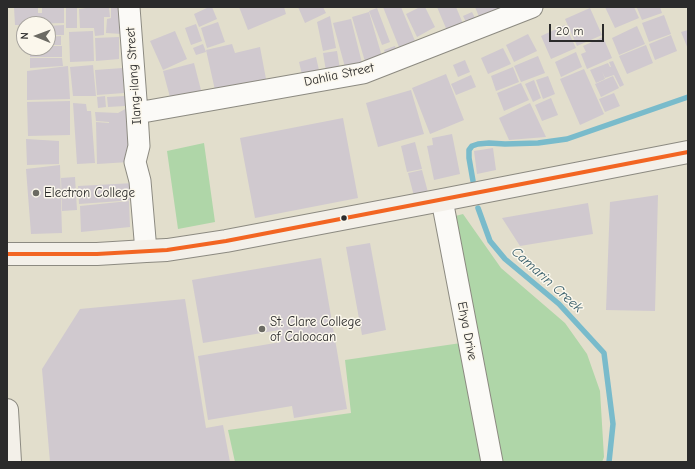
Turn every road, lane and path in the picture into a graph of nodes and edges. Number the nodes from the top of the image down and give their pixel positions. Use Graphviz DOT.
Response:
graph roads {
  1 [pos="532,7"];
  2 [pos="134,9"];
  3 [pos="137,113"];
  4 [pos="688,152"];
  5 [pos="442,200"];
  6 [pos="146,251"];
  7 [pos="7,254"];
  8 [pos="7,410"];
  9 [pos="10,462"];
  10 [pos="492,462"];
  1 -- 3 [label="street, Dahlia Street"];
  2 -- 3 [label="street, Ilang-ilang Street"];
  3 -- 6 [label="street, Ilang-ilang Street"];
  4 -- 5 [label="main road"];
  5 -- 6 [label="main road"];
  5 -- 10 [label="street, Ehya Drive"];
  6 -- 7 [label="main road"];
  8 -- 9 [label="main road"];
}
